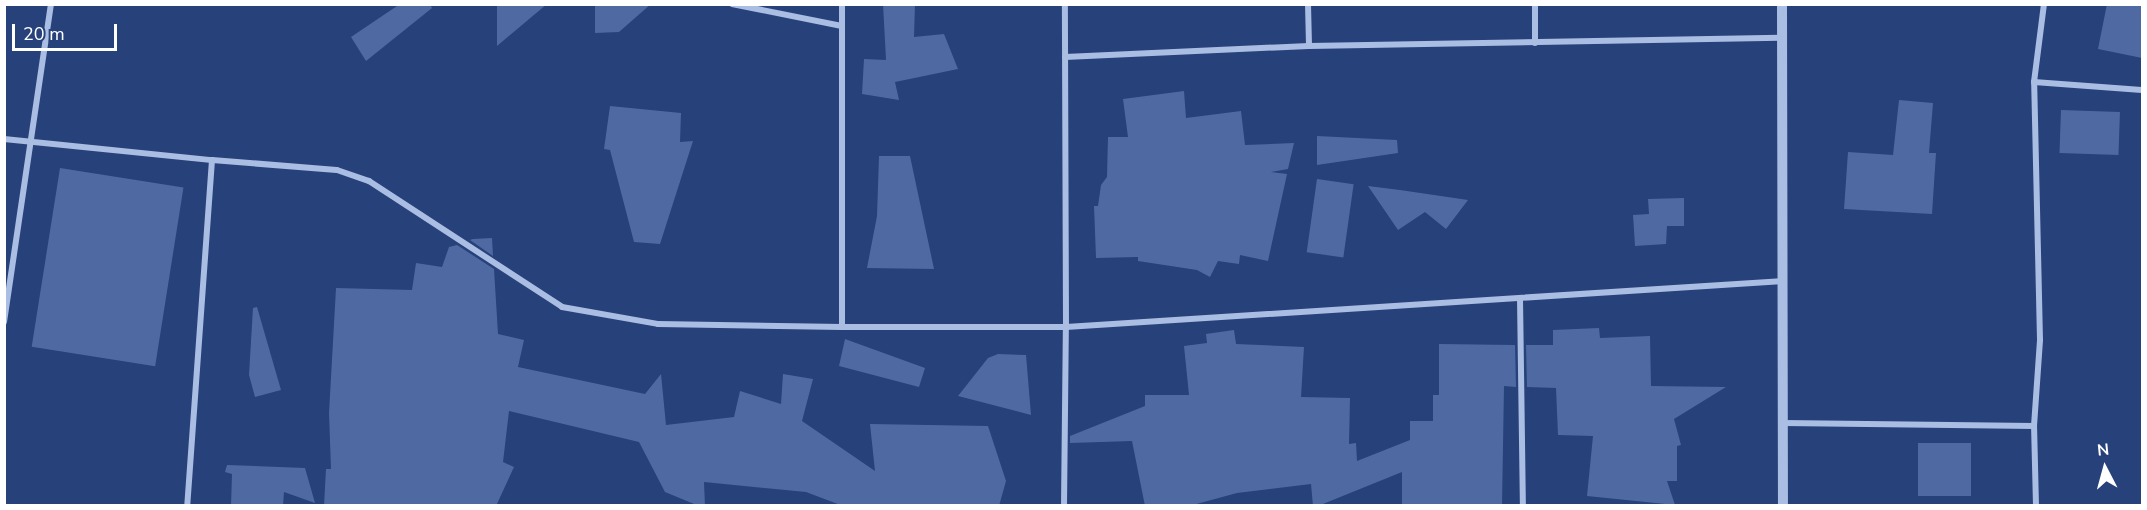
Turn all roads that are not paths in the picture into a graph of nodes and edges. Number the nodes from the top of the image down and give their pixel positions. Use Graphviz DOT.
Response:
graph roads {
  1 [pos="51,4"];
  2 [pos="732,4"];
  3 [pos="842,4"];
  4 [pos="1065,4"];
  5 [pos="1308,4"];
  6 [pos="1535,4"];
  7 [pos="1782,4"];
  8 [pos="2044,4"];
  9 [pos="842,26"];
  10 [pos="1782,38"];
  11 [pos="1535,43"];
  12 [pos="1308,46"];
  13 [pos="1065,57"];
  14 [pos="2034,82"];
  15 [pos="2142,90"];
  16 [pos="4,139"];
  17 [pos="31,143"];
  18 [pos="212,160"];
  19 [pos="1784,281"];
  20 [pos="1521,298"];
  21 [pos="4,322"];
  22 [pos="842,327"];
  23 [pos="1066,327"];
  24 [pos="1783,423"];
  25 [pos="2034,426"];
  26 [pos="187,506"];
  27 [pos="1064,506"];
  28 [pos="1523,506"];
  29 [pos="1783,506"];
  30 [pos="2036,506"];
  1 -- 17 [label="street"];
  2 -- 9 [label="street"];
  3 -- 9 [label="street"];
  4 -- 13 [label="street"];
  5 -- 12 [label="street"];
  6 -- 11 [label="street"];
  7 -- 10 [label="street"];
  8 -- 14 [label="street"];
  9 -- 22 [label="street"];
  10 -- 11 [label="street"];
  10 -- 19 [label="street"];
  11 -- 12 [label="street"];
  12 -- 13 [label="street"];
  13 -- 23 [label="street"];
  14 -- 15 [label="street"];
  14 -- 25 [label="street"];
  16 -- 17 [label="street"];
  17 -- 18 [label="street"];
  17 -- 21 [label="street"];
  18 -- 22 [label="street"];
  18 -- 26 [label="street"];
  19 -- 20 [label="street"];
  19 -- 24 [label="street"];
  20 -- 23 [label="street"];
  20 -- 28 [label="street"];
  22 -- 23 [label="street"];
  23 -- 27 [label="street"];
  24 -- 25 [label="street"];
  24 -- 29 [label="street"];
  25 -- 30 [label="street"];
}
